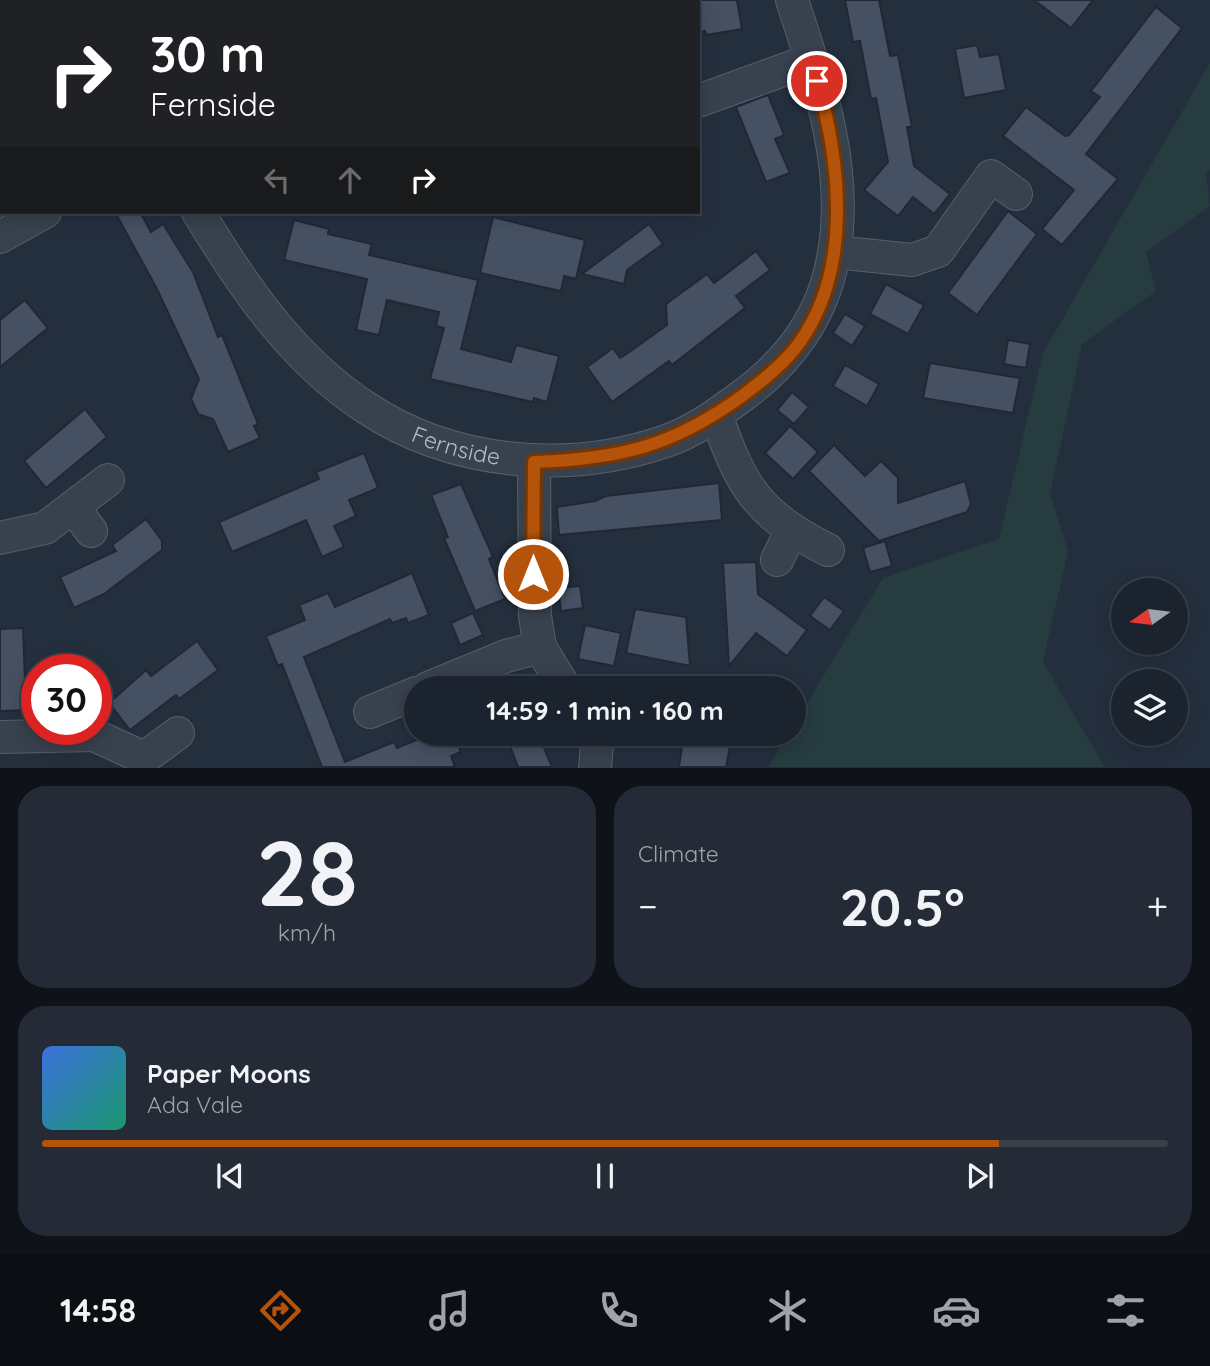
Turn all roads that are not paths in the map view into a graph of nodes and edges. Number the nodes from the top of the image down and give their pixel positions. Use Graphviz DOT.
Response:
graph roads {
  1 [pos="792,0"];
  2 [pos="811,60"];
  3 [pos="700,99"];
  4 [pos="1016,194"];
  5 [pos="41,214"];
  6 [pos="199,214"];
  7 [pos="0,237"];
  8 [pos="835,252"];
  9 [pos="716,415"];
  10 [pos="534,462"];
  11 [pos="108,480"];
  12 [pos="791,531"];
  13 [pos="0,538"];
  14 [pos="828,550"];
  15 [pos="776,559"];
  16 [pos="540,647"];
  17 [pos="457,676"];
  18 [pos="558,676"];
  19 [pos="404,698"];
  20 [pos="370,712"];
  21 [pos="178,733"];
  22 [pos="0,737"];
  23 [pos="597,746"];
  24 [pos="147,763"];
  25 [pos="595,768"];
  1 -- 2 [label="street, Fernside"];
  2 -- 3 [label="street"];
  2 -- 8 [label="street, Fernside"];
  4 -- 8 [label="street"];
  5 -- 7 [label="street"];
  6 -- 10 [label="street, Fernside"];
  8 -- 9 [label="street, Fernside"];
  9 -- 10 [label="street, Fernside"];
  9 -- 12 [label="street"];
  10 -- 16 [label="street"];
  11 -- 13 [label="street"];
  12 -- 14 [label="street"];
  12 -- 15 [label="street"];
  16 -- 17 [label="street"];
  16 -- 18 [label="street"];
  19 -- 20 [label="street"];
  21 -- 24 [label="street"];
  22 -- 24 [label="street"];
  23 -- 25 [label="street"];
}
